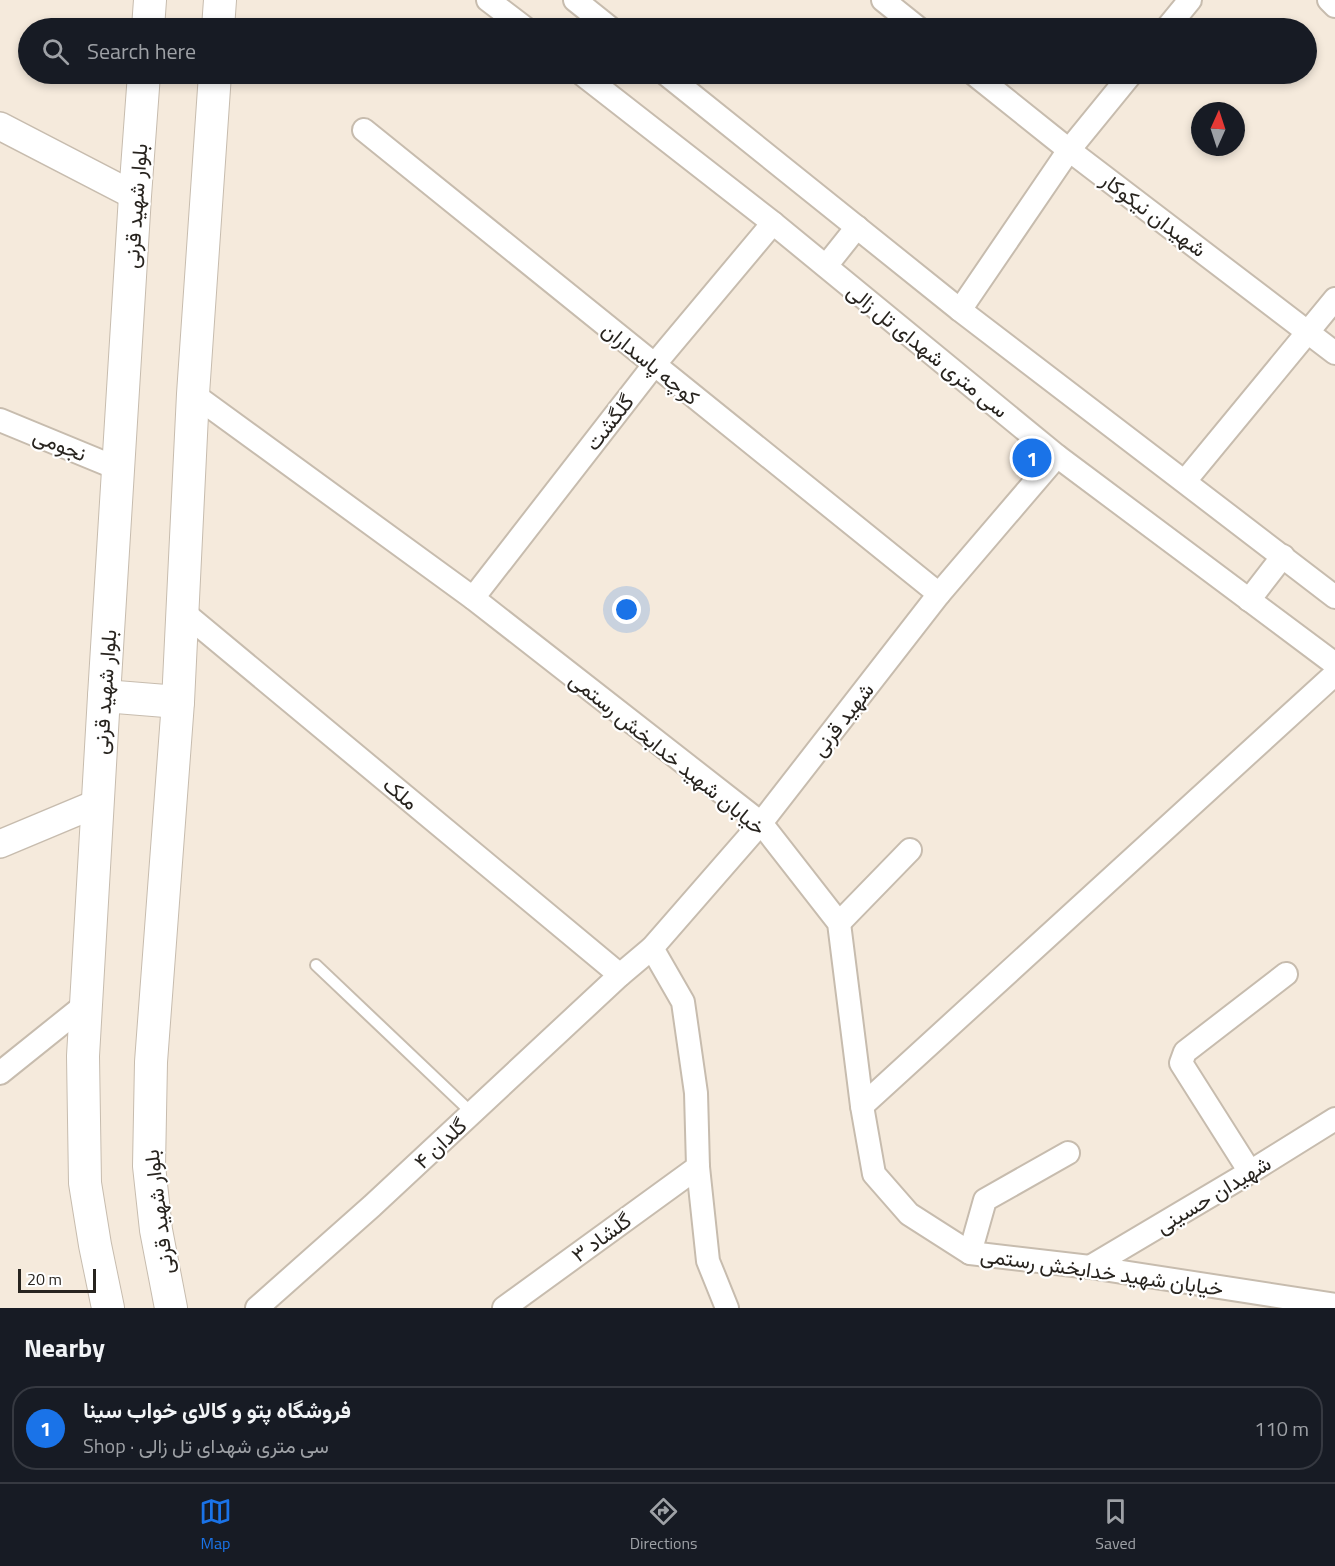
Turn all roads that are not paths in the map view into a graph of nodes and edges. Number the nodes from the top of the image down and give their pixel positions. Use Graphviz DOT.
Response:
graph roads {
  1 [pos="150,0"];
  2 [pos="220,0"];
  3 [pos="488,0"];
  4 [pos="575,0"];
  5 [pos="883,0"];
  6 [pos="1190,0"];
  7 [pos="1329,0"];
  8 [pos="1335,6"];
  9 [pos="149,18"];
  10 [pos="219,18"];
  11 [pos="512,18"];
  12 [pos="598,18"];
  13 [pos="906,18"];
  14 [pos="1175,18"];
  15 [pos="143,84"];
  16 [pos="214,84"];
  17 [pos="595,84"];
  18 [pos="678,84"];
  19 [pos="986,84"];
  20 [pos="1123,84"];
  21 [pos="0,126"];
  22 [pos="364,130"];
  23 [pos="1069,150"];
  24 [pos="135,196"];
  25 [pos="773,224"];
  26 [pos="857,227"];
  27 [pos="826,266"];
  28 [pos="1335,299"];
  29 [pos="960,310"];
  30 [pos="1309,331"];
  31 [pos="1335,353"];
  32 [pos="654,365"];
  33 [pos="193,394"];
  34 [pos="3,426"];
  35 [pos="1057,456"];
  36 [pos="119,469"];
  37 [pos="1185,481"];
  38 [pos="1283,556"];
  39 [pos="939,594"];
  40 [pos="1335,597"];
  41 [pos="473,598"];
  42 [pos="1249,600"];
  43 [pos="182,611"];
  44 [pos="1335,664"];
  45 [pos="1335,674"];
  46 [pos="104,696"];
  47 [pos="178,702"];
  48 [pos="98,803"];
  49 [pos="761,823"];
  50 [pos="4,844"];
  51 [pos="910,850"];
  52 [pos="839,923"];
  53 [pos="652,948"];
  54 [pos="316,965"];
  55 [pos="1286,974"];
  56 [pos="620,975"];
  57 [pos="86,1004"];
  58 [pos="0,1073"];
  59 [pos="862,1106"];
  60 [pos="472,1113"];
  61 [pos="1335,1119"];
  62 [pos="1068,1153"];
  63 [pos="698,1167"];
  64 [pos="1250,1172"];
  65 [pos="970,1253"];
  66 [pos="1090,1267"];
  67 [pos="1335,1305"];
  68 [pos="108,1308"];
  69 [pos="171,1308"];
  70 [pos="257,1308"];
  71 [pos="504,1308"];
  72 [pos="727,1308"];
  1 -- 9 [label="main road"];
  2 -- 10 [label="main road"];
  3 -- 11 [label="street"];
  4 -- 12 [label="street"];
  5 -- 13 [label="street"];
  6 -- 14 [label="street"];
  7 -- 8 [label="street"];
  15 -- 24 [label="main road, بلوار شهید قرنی"];
  16 -- 33 [label="main road, بلوار شهید قرنی"];
  17 -- 25 [label="street, سی متری شهدای تل زالی"];
  18 -- 26 [label="street"];
  19 -- 23 [label="street, شهیدان نیکوکار"];
  20 -- 23 [label="street"];
  21 -- 24 [label="street"];
  22 -- 32 [label="street, کوچه پاسداران"];
  23 -- 29 [label="street"];
  23 -- 30 [label="street, شهیدان نیکوکار"];
  24 -- 36 [label="main road, بلوار شهید قرنی"];
  25 -- 27 [label="street, سی متری شهدای تل زالی"];
  25 -- 32 [label="street, گلگشت"];
  26 -- 27 [label="street"];
  26 -- 29 [label="street"];
  27 -- 35 [label="street, سی متری شهدای تل زالی"];
  28 -- 30 [label="street"];
  29 -- 37 [label="street"];
  30 -- 31 [label="street, شهیدان نیکوکار"];
  30 -- 37 [label="street"];
  32 -- 39 [label="street, کوچه پاسداران"];
  32 -- 41 [label="street, گلگشت"];
  33 -- 41 [label="street, خیابان شهید خدابخش رستمی"];
  33 -- 43 [label="main road, بلوار شهید قرنی"];
  34 -- 36 [label="street, نجومی"];
  35 -- 39 [label="street, شهید قرنی"];
  35 -- 42 [label="street, سی متری شهدای تل زالی"];
  36 -- 46 [label="main road, بلوار شهید قرنی"];
  37 -- 38 [label="street"];
  38 -- 40 [label="street"];
  38 -- 42 [label="street"];
  39 -- 49 [label="street, شهید قرنی"];
  41 -- 49 [label="street, خیابان شهید خدابخش رستمی"];
  42 -- 44 [label="street, سی متری شهدای تل زالی"];
  43 -- 47 [label="main road, بلوار شهید قرنی"];
  43 -- 56 [label="street, ملک"];
  45 -- 59 [label="street"];
  46 -- 47 [label="main road"];
  46 -- 48 [label="main road, بلوار شهید قرنی"];
  47 -- 69 [label="main road, بلوار شهید قرنی"];
  48 -- 50 [label="street"];
  48 -- 57 [label="main road, بلوار شهید قرنی"];
  49 -- 52 [label="street, خیابان شهید خدابخش رستمی"];
  49 -- 53 [label="street, شهید قرنی"];
  51 -- 52 [label="street"];
  52 -- 59 [label="street, خیابان شهید خدابخش رستمی"];
  53 -- 56 [label="street, شهید قرنی"];
  53 -- 63 [label="street"];
  54 -- 60 [label="lane"];
  55 -- 64 [label="street"];
  56 -- 60 [label="street, گلدان ۴"];
  57 -- 58 [label="street"];
  57 -- 68 [label="main road, بلوار شهید قرنی"];
  59 -- 65 [label="street, خیابان شهید خدابخش رستمی"];
  60 -- 70 [label="street, گلدان ۴"];
  61 -- 64 [label="street, شهیدان حسینی"];
  62 -- 65 [label="street"];
  63 -- 71 [label="street, گلشاد ۳"];
  63 -- 72 [label="street"];
  64 -- 66 [label="street, شهیدان حسینی"];
  65 -- 66 [label="street, خیابان شهید خدابخش رستمی"];
  66 -- 67 [label="street, خیابان شهید خدابخش رستمی"];
}
